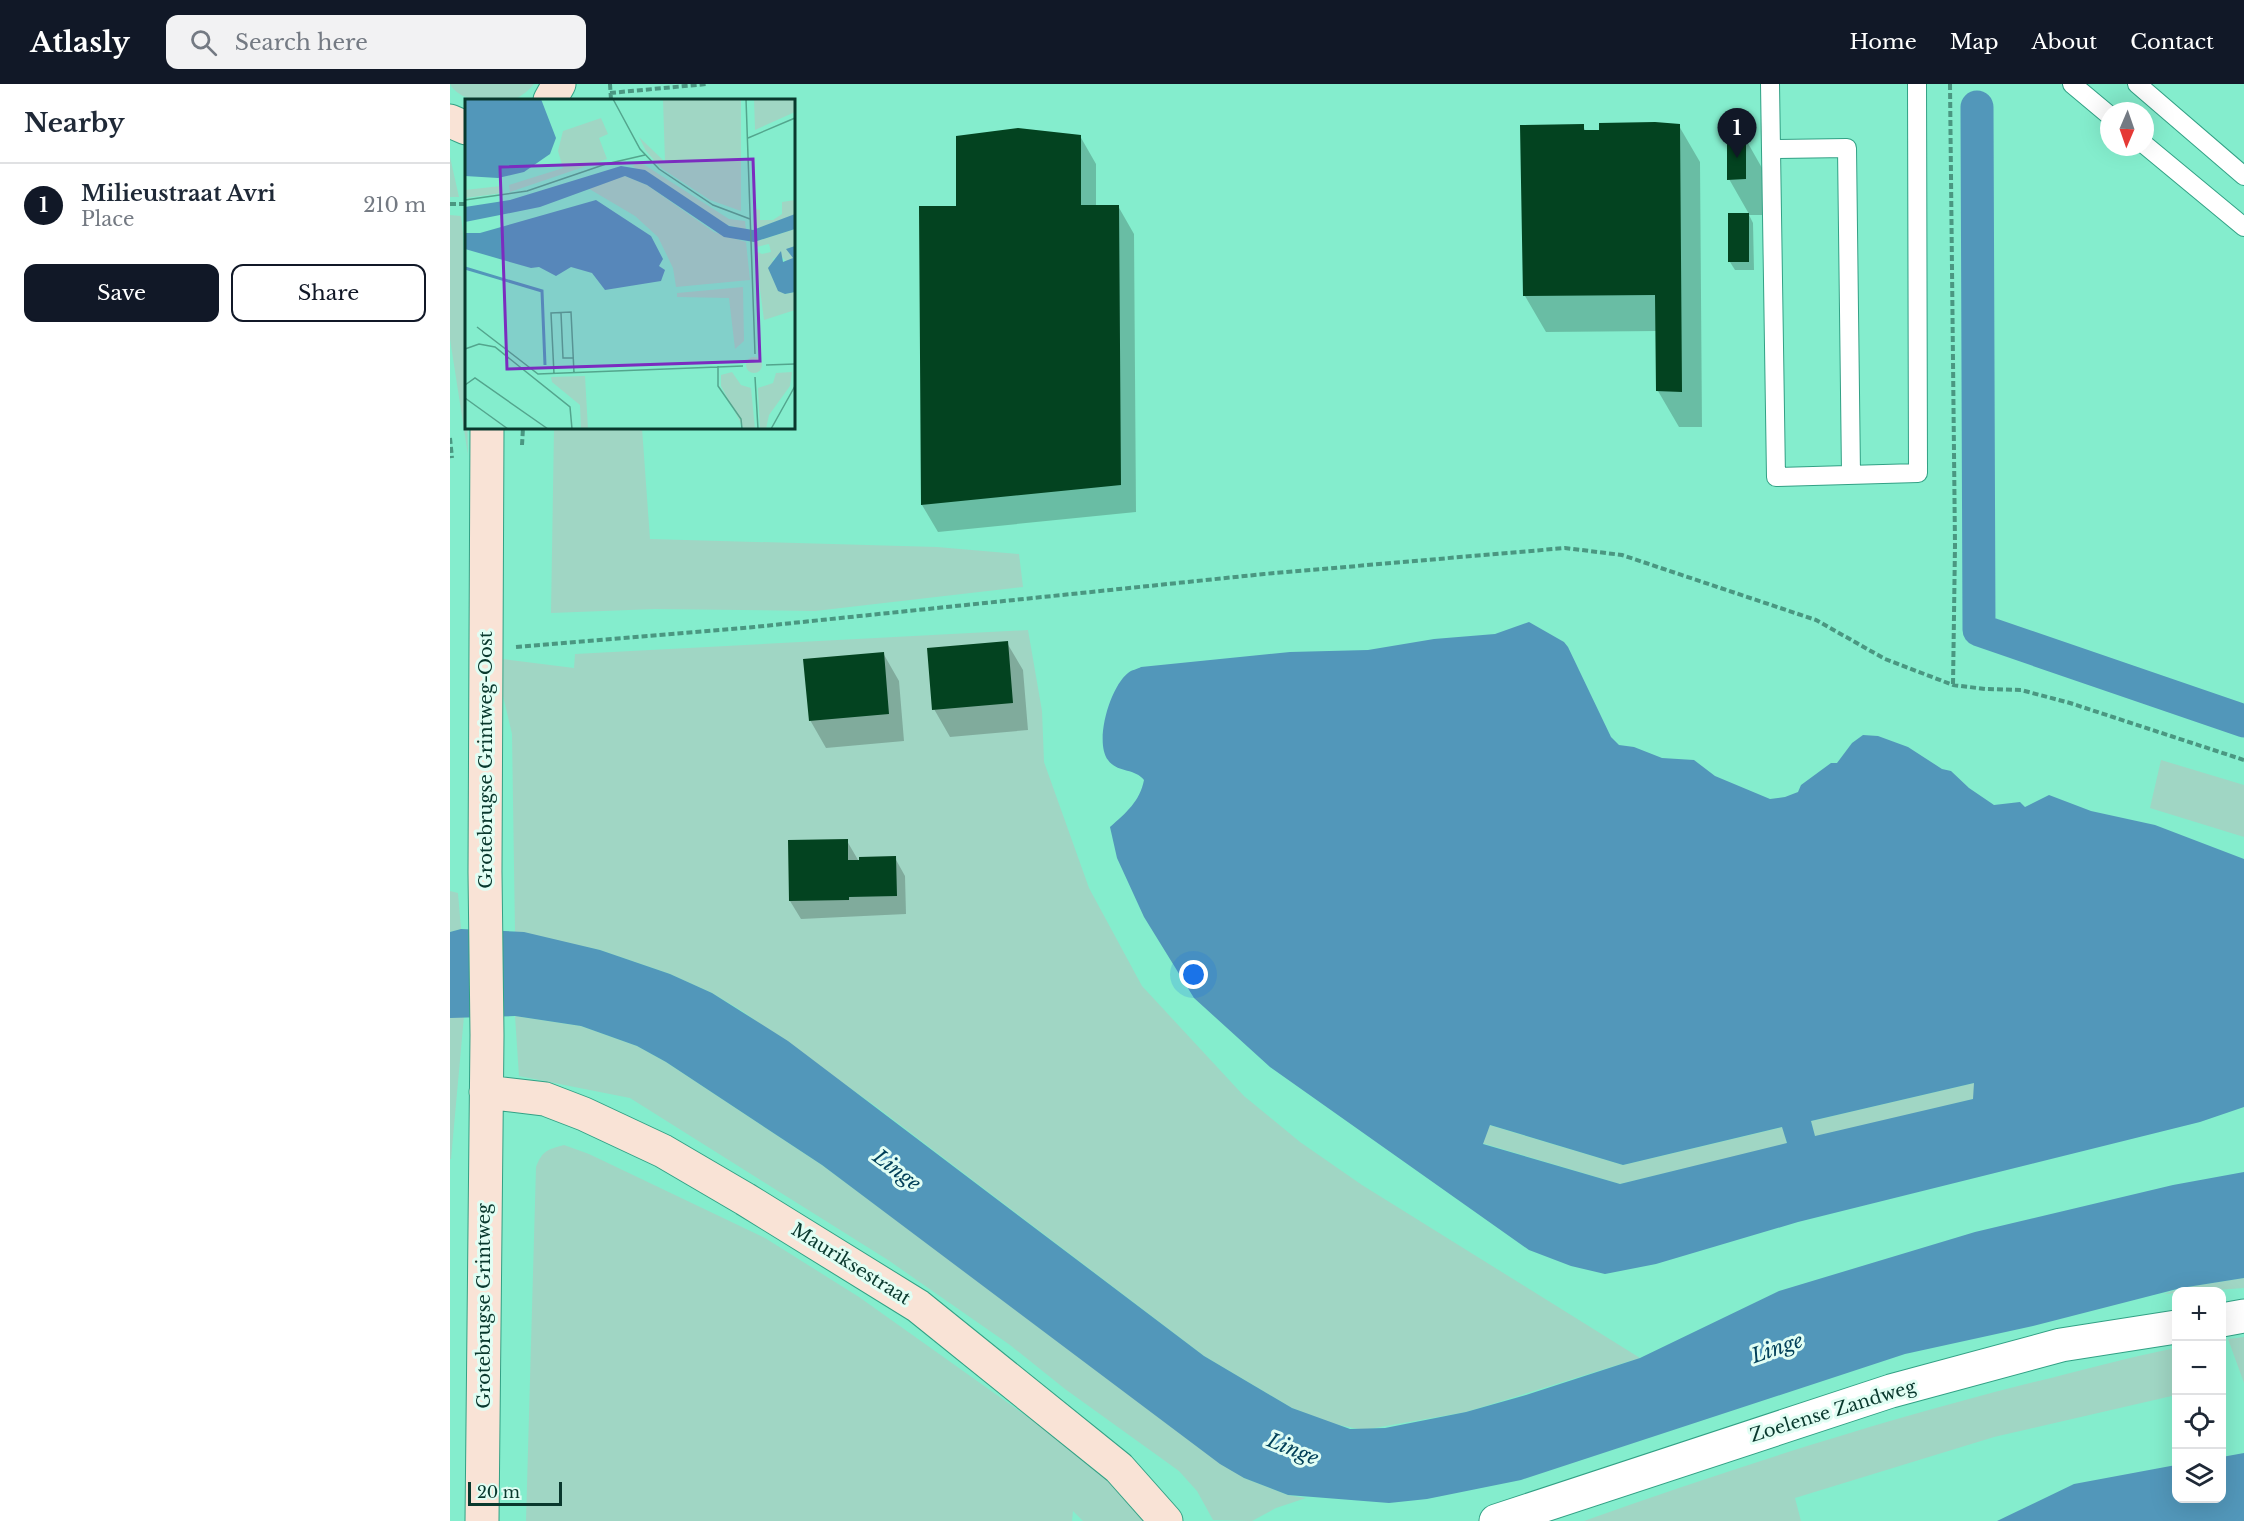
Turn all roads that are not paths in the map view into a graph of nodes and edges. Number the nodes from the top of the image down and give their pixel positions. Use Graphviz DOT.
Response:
graph roads {
  1 [pos="559,84"];
  2 [pos="1770,84"];
  3 [pos="1917,84"];
  4 [pos="2072,84"];
  5 [pos="2137,84"];
  6 [pos="551,99"];
  7 [pos="2100,107"];
  8 [pos="450,121"];
  9 [pos="465,128"];
  10 [pos="1771,149"];
  11 [pos="2154,152"];
  12 [pos="2244,176"];
  13 [pos="2244,227"];
  14 [pos="488,429"];
  15 [pos="1851,474"];
  16 [pos="486,1092"];
  17 [pos="2244,1316"];
  18 [pos="2226,1319"];
  19 [pos="2172,1328"];
  20 [pos="482,1521"];
  21 [pos="1166,1521"];
  22 [pos="1496,1521"];
  1 -- 6 [label="street"];
  2 -- 10 [label="lane"];
  3 -- 15 [label="lane"];
  4 -- 7 [label="lane"];
  5 -- 12 [label="lane"];
  8 -- 9 [label="street"];
  10 -- 15 [label="lane"];
  10 -- 15 [label="lane"];
  11 -- 13 [label="lane"];
  14 -- 16 [label="street, Grotebrugse Grintweg-Oost"];
  16 -- 20 [label="street, Grotebrugse Grintweg"];
  16 -- 21 [label="street, Mauriksestraat"];
  17 -- 18 [label="street"];
  19 -- 22 [label="street, Zoelense Zandweg"];
}
